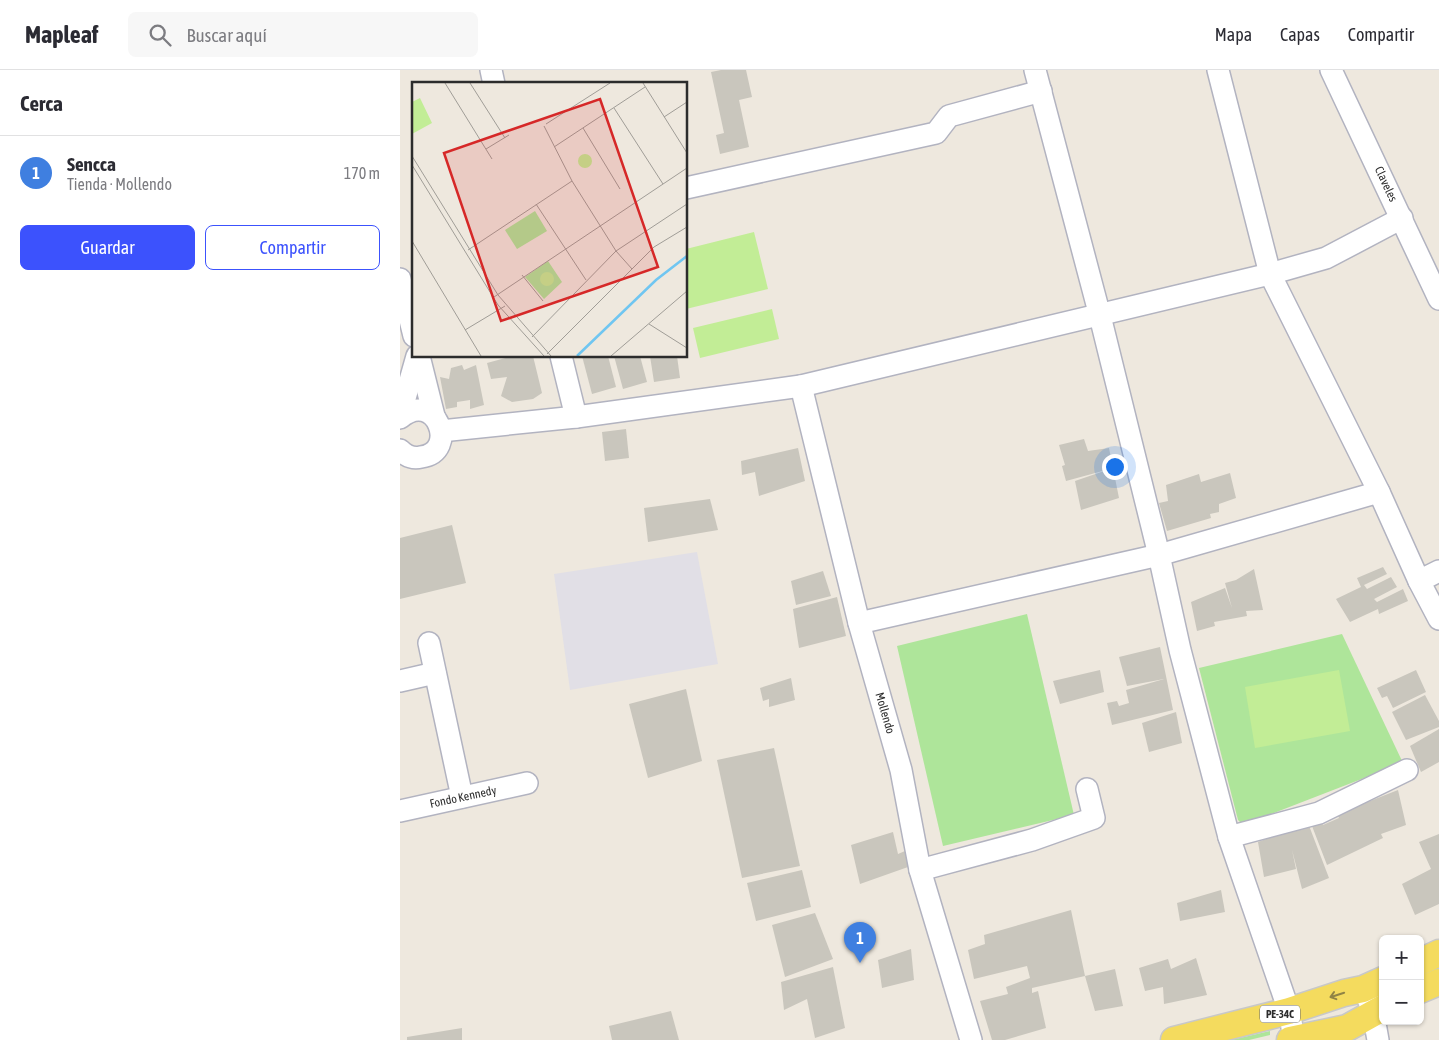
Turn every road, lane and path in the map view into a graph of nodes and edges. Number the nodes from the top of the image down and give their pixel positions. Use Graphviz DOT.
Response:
graph roads {
  1 [pos="1036,70"];
  2 [pos="1218,70"];
  3 [pos="1331,70"];
  4 [pos="1040,91"];
  5 [pos="688,188"];
  6 [pos="1402,218"];
  7 [pos="1270,274"];
  8 [pos="400,280"];
  9 [pos="1439,300"];
  10 [pos="1100,316"];
  11 [pos="412,328"];
  12 [pos="417,358"];
  13 [pos="419,358"];
  14 [pos="561,358"];
  15 [pos="801,386"];
  16 [pos="400,417"];
  17 [pos="576,417"];
  18 [pos="438,423"];
  19 [pos="400,450"];
  20 [pos="1379,492"];
  21 [pos="1160,555"];
  22 [pos="1439,571"];
  23 [pos="1418,581"];
  24 [pos="1439,618"];
  25 [pos="859,623"];
  26 [pos="429,643"];
  27 [pos="435,673"];
  28 [pos="400,681"];
  29 [pos="1407,770"];
  30 [pos="526,783"];
  31 [pos="1087,789"];
  32 [pos="462,797"];
  33 [pos="400,811"];
  34 [pos="1229,836"];
  35 [pos="920,870"];
  36 [pos="1439,953"];
  37 [pos="1424,960"];
  38 [pos="1439,982"];
  39 [pos="1424,988"];
  40 [pos="1375,997"];
  41 [pos="1289,1012"];
  42 [pos="1292,1039"];
  43 [pos="971,1040"];
  44 [pos="1174,1040"];
  45 [pos="1378,1040"];
  1 -- 4 [label="street"];
  2 -- 7 [label="street"];
  3 -- 6 [label="street, Claveles"];
  4 -- 5 [label="street"];
  4 -- 10 [label="street"];
  6 -- 7 [label="street"];
  6 -- 9 [label="street, Claveles"];
  7 -- 10 [label="street"];
  7 -- 20 [label="street"];
  8 -- 11 [label="street"];
  10 -- 15 [label="street"];
  10 -- 21 [label="street"];
  12 -- 16 [label="street"];
  13 -- 18 [label="street"];
  14 -- 17 [label="street"];
  15 -- 17 [label="street"];
  15 -- 25 [label="street, Mollendo"];
  16 -- 18 [label="street"];
  17 -- 18 [label="street"];
  18 -- 19 [label="street"];
  20 -- 21 [label="street"];
  20 -- 23 [label="street"];
  21 -- 25 [label="street"];
  21 -- 34 [label="street"];
  22 -- 23 [label="street"];
  23 -- 24 [label="street"];
  25 -- 35 [label="street, Mollendo"];
  26 -- 27 [label="street"];
  27 -- 28 [label="street"];
  27 -- 32 [label="street"];
  29 -- 34 [label="street"];
  30 -- 32 [label="street, Fondo Kennedy"];
  31 -- 35 [label="street"];
  32 -- 33 [label="street, Fondo Kennedy"];
  34 -- 41 [label="street"];
  35 -- 43 [label="street, Mollendo"];
  36 -- 37 [label="main road"];
  38 -- 39 [label="main road"];
  40 -- 41 [label="main road, PE-34C, one-way"];
  40 -- 42 [label="main road, PE-34C"];
  40 -- 45 [label="street"];
  41 -- 42 [label="street"];
  41 -- 44 [label="main road, PE-34C"];
}
